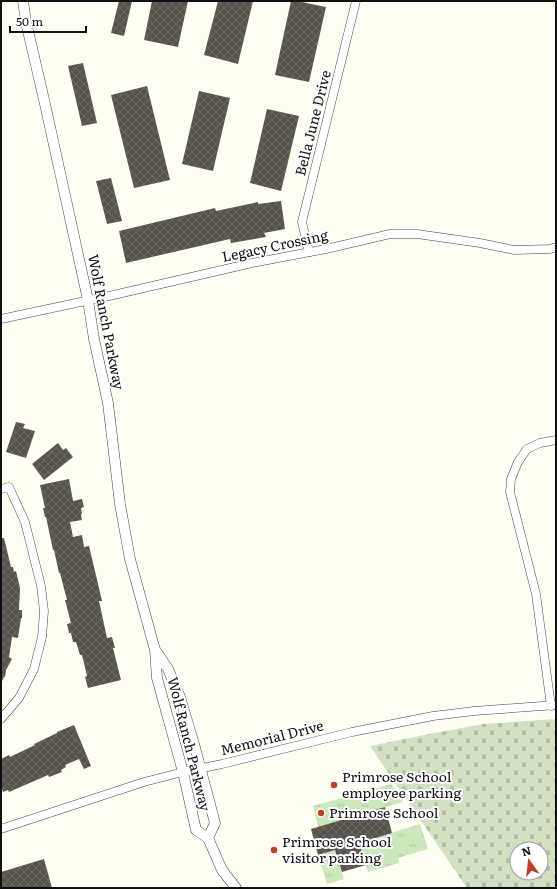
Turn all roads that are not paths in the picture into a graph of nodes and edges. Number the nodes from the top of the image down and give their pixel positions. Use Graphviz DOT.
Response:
graph roads {
  1 [pos="23,1"];
  2 [pos="356,1"];
  3 [pos="556,247"];
  4 [pos="309,252"];
  5 [pos="88,300"];
  6 [pos="1,319"];
  7 [pos="556,440"];
  8 [pos="5,488"];
  9 [pos="155,650"];
  10 [pos="554,705"];
  11 [pos="1,719"];
  12 [pos="201,769"];
  13 [pos="183,772"];
  14 [pos="1,829"];
  15 [pos="208,838"];
  16 [pos="236,888"];
  1 -- 5 [label="street, Wolf Ranch Parkway"];
  2 -- 4 [label="street, Bella June Drive"];
  3 -- 4 [label="street, Legacy Crossing"];
  4 -- 5 [label="street, Legacy Crossing"];
  5 -- 6 [label="street, Legacy Crossing"];
  5 -- 9 [label="street, Wolf Ranch Parkway"];
  7 -- 10 [label="street"];
  8 -- 11 [label="street"];
  9 -- 12 [label="street, Wolf Ranch Parkway"];
  9 -- 13 [label="street, Wolf Ranch Parkway"];
  10 -- 12 [label="street, Memorial Drive"];
  12 -- 13 [label="street, Memorial Drive"];
  12 -- 15 [label="street, Wolf Ranch Parkway"];
  13 -- 14 [label="street, Memorial Drive"];
  13 -- 15 [label="street, Wolf Ranch Parkway"];
  15 -- 16 [label="street, Wolf Ranch Parkway"];
}
